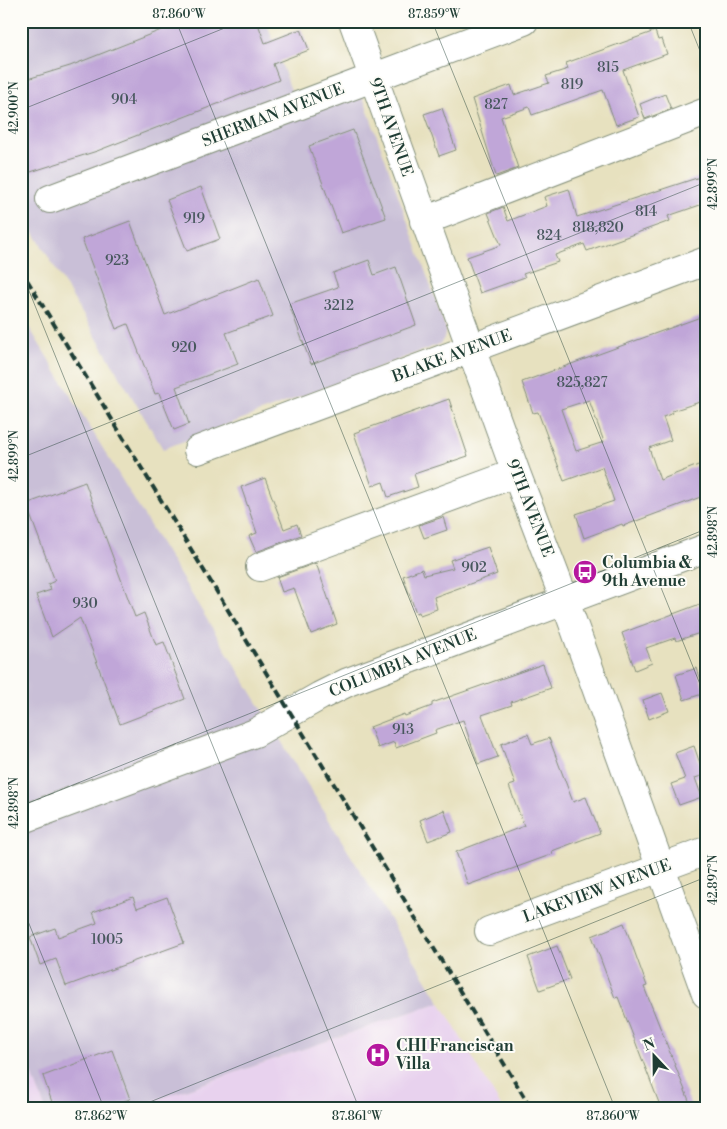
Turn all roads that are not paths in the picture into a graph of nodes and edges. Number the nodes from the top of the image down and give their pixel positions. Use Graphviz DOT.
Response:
graph roads {
  1 [pos="353,21"];
  2 [pos="524,21"];
  3 [pos="374,77"];
  4 [pos="706,112"];
  5 [pos="50,199"];
  6 [pos="424,221"];
  7 [pos="706,261"];
  8 [pos="471,349"];
  9 [pos="198,450"];
  10 [pos="516,473"];
  11 [pos="706,548"];
  12 [pos="260,568"];
  13 [pos="565,601"];
  14 [pos="21,820"];
  15 [pos="706,851"];
  16 [pos="660,869"];
  17 [pos="489,931"];
  18 [pos="706,993"];
  1 -- 3 [label="street, 9TH AVENUE"];
  2 -- 3 [label="street, SHERMAN AVENUE"];
  3 -- 5 [label="street, SHERMAN AVENUE"];
  3 -- 6 [label="street, 9TH AVENUE"];
  4 -- 6 [label="street"];
  6 -- 8 [label="street, 9TH AVENUE"];
  7 -- 8 [label="street, BLAKE AVENUE"];
  8 -- 9 [label="street, BLAKE AVENUE"];
  8 -- 10 [label="street, 9TH AVENUE"];
  10 -- 12 [label="street"];
  10 -- 13 [label="street, 9TH AVENUE"];
  11 -- 13 [label="street, COLUMBIA AVENUE"];
  13 -- 14 [label="street, COLUMBIA AVENUE"];
  13 -- 16 [label="street, 9TH AVENUE"];
  15 -- 16 [label="street, LAKEVIEW AVENUE"];
  16 -- 17 [label="street, LAKEVIEW AVENUE"];
  16 -- 18 [label="street, 9TH AVENUE"];
}
